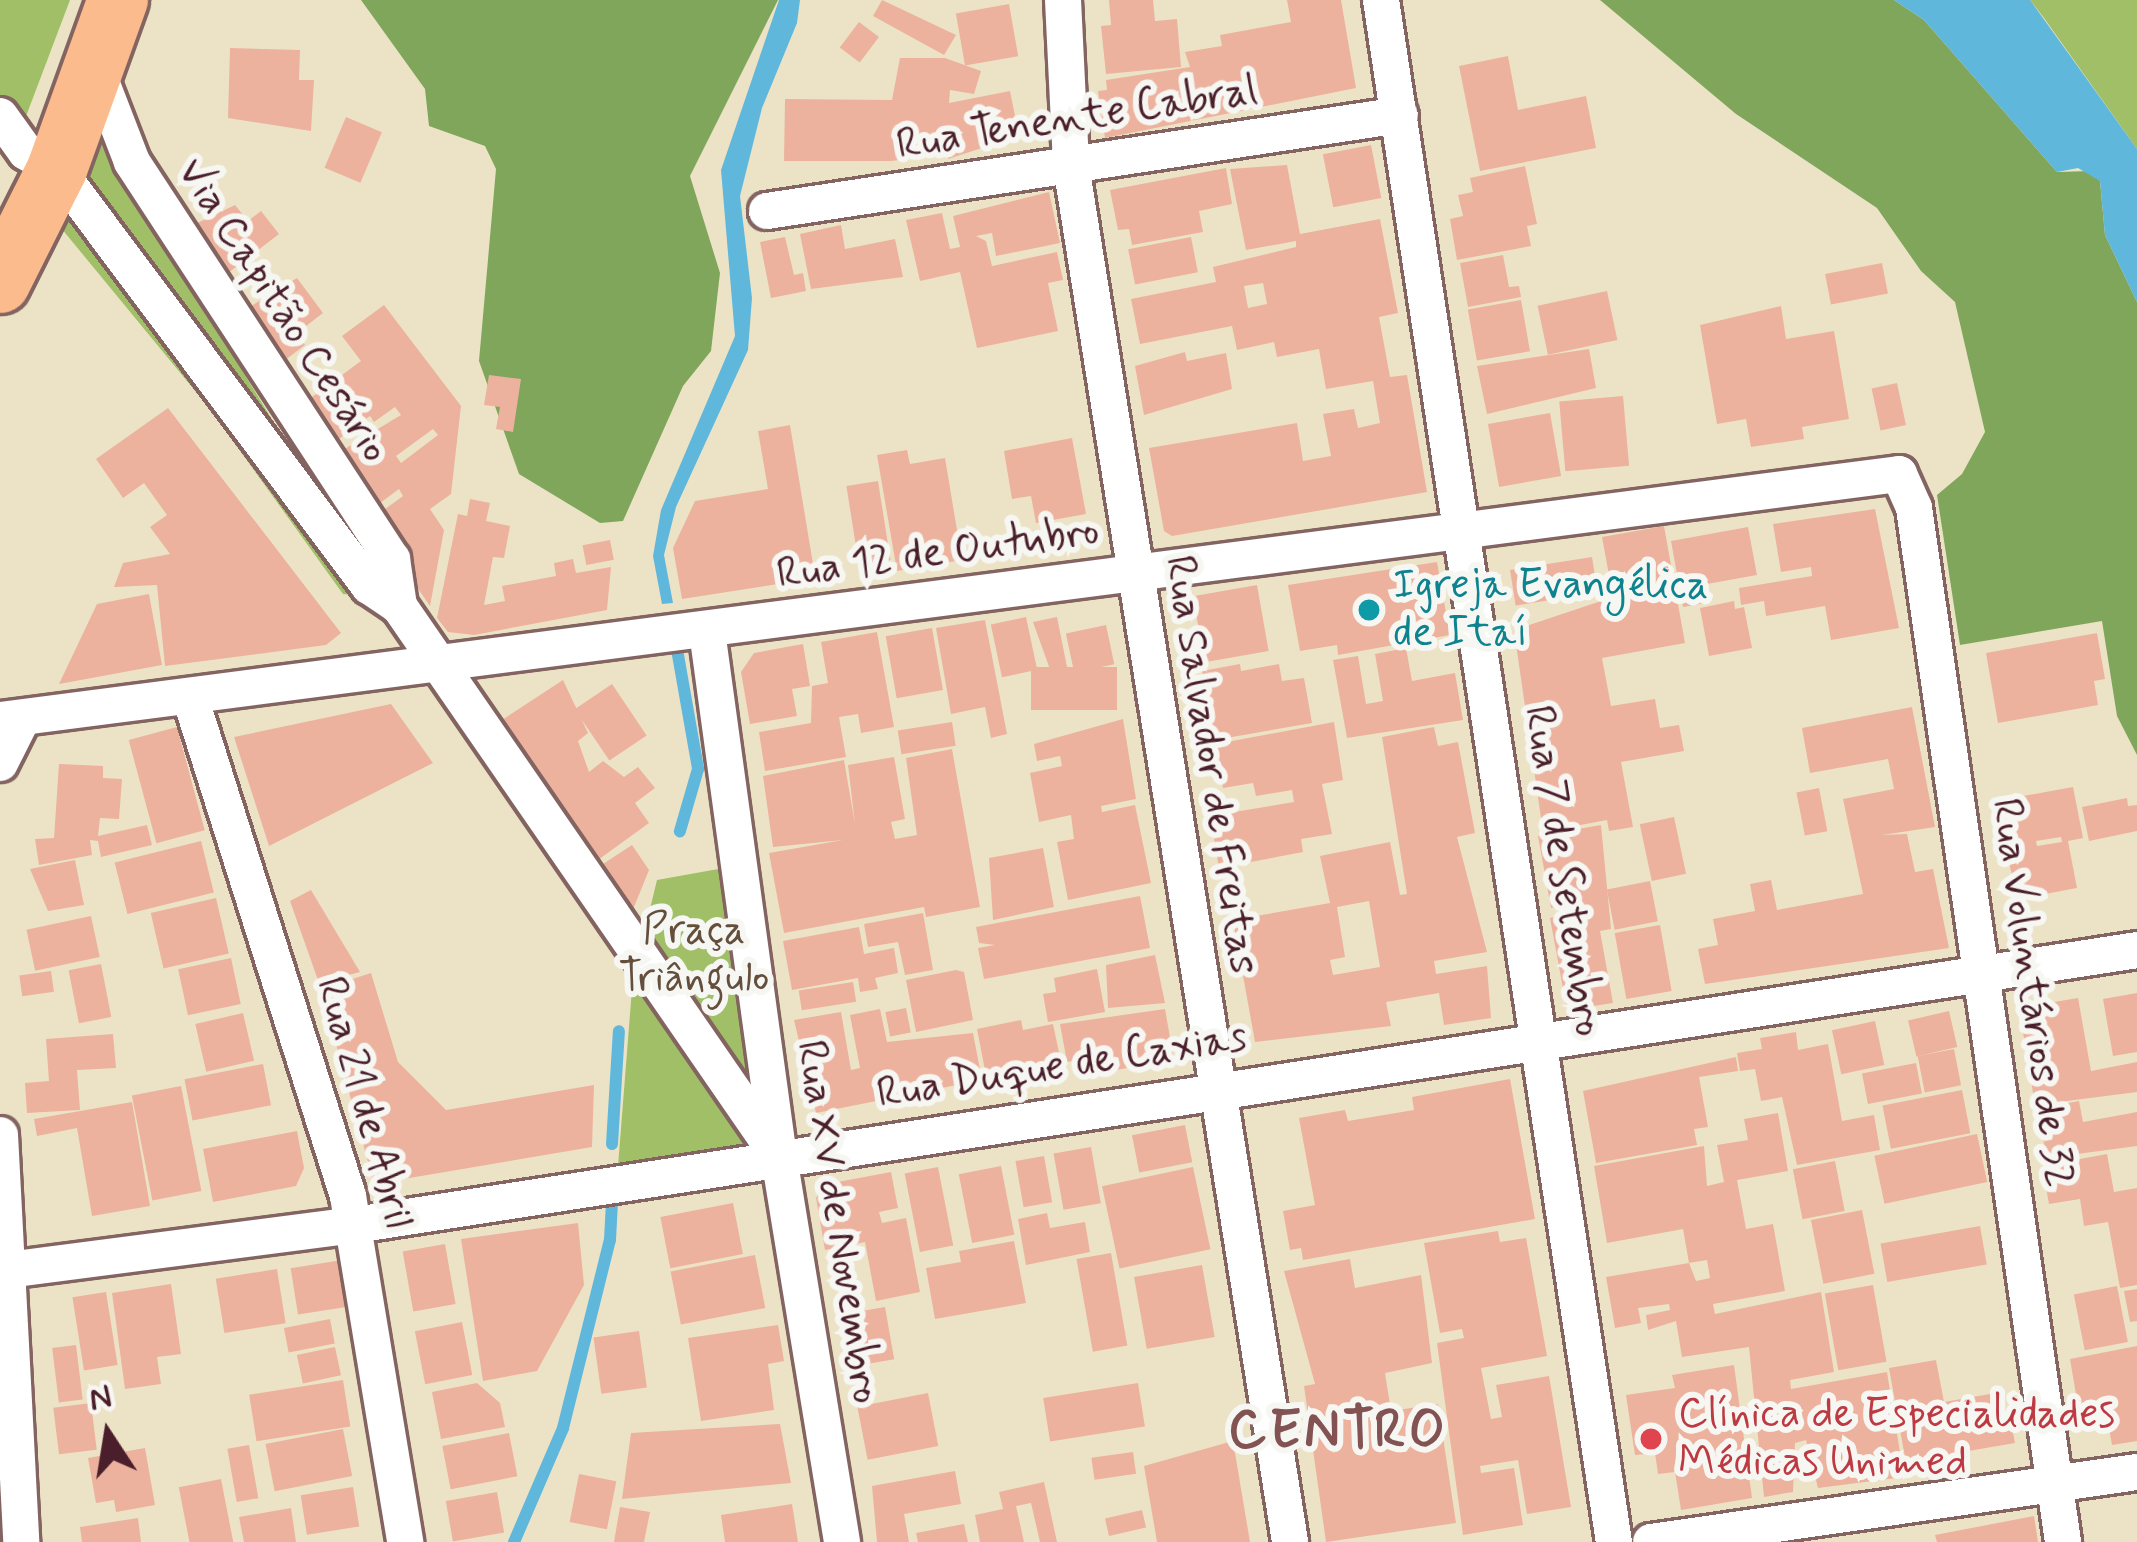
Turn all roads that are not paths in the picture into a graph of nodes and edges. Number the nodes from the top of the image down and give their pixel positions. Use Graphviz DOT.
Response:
graph roads {
  1 [pos="118,0"];
  2 [pos="1063,0"];
  3 [pos="1382,0"];
  4 [pos="94,61"];
  5 [pos="1400,115"];
  6 [pos="0,116"];
  7 [pos="1071,165"];
  8 [pos="57,169"];
  9 [pos="767,211"];
  10 [pos="0,283"];
  11 [pos="1888,470"];
  12 [pos="1464,526"];
  13 [pos="1134,572"];
  14 [pos="399,606"];
  15 [pos="707,631"];
  16 [pos="438,668"];
  17 [pos="190,700"];
  18 [pos="10,722"];
  19 [pos="0,763"];
  20 [pos="2137,950"];
  21 [pos="1985,974"];
  22 [pos="1542,1041"];
  23 [pos="1216,1087"];
  24 [pos="0,1135"];
  25 [pos="779,1157"];
  26 [pos="355,1225"];
  27 [pos="5,1271"];
  28 [pos="2137,1472"];
  29 [pos="2054,1484"];
  30 [pos="21,1542"];
  31 [pos="406,1542"];
  32 [pos="842,1542"];
  33 [pos="1290,1542"];
  34 [pos="1614,1542"];
  35 [pos="1651,1542"];
  36 [pos="2063,1542"];
  1 -- 4 [label="highway"];
  2 -- 7 [label="street, Rua Salvador de Freitas"];
  3 -- 5 [label="street, Rua 7 de Setembro"];
  4 -- 8 [label="highway"];
  4 -- 14 [label="street, Via Capitão Cesário"];
  5 -- 7 [label="street, Rua Tenente Cabral"];
  5 -- 12 [label="street, Rua 7 de Setembro"];
  6 -- 8 [label="street, Via Capitão Cesário"];
  7 -- 9 [label="street, Rua Tenente Cabral"];
  7 -- 13 [label="street, Rua Salvador de Freitas"];
  8 -- 10 [label="highway"];
  8 -- 14 [label="street, Via Capitão Cesário"];
  11 -- 12 [label="street, Rua 12 de Outubro"];
  11 -- 21 [label="street, Rua Voluntários de 32"];
  12 -- 13 [label="street, Rua 12 de Outubro"];
  12 -- 22 [label="street, Rua 7 de Setembro"];
  13 -- 15 [label="street, Rua 12 de Outubro"];
  13 -- 23 [label="street, Rua Salvador de Freitas"];
  14 -- 16 [label="street, Via Capitão Cesário"];
  15 -- 16 [label="street, Rua 12 de Outubro"];
  15 -- 25 [label="street, Rua XV de Novembro"];
  16 -- 17 [label="street, Rua 12 de Outubro"];
  16 -- 25 [label="street, Via Capitão Cesário"];
  17 -- 18 [label="street, Rua 12 de Outubro"];
  17 -- 26 [label="street, Rua 21 de Abril"];
  18 -- 19 [label="street"];
  20 -- 21 [label="street, Rua Duque de Caxias"];
  21 -- 22 [label="street, Rua Duque de Caxias"];
  21 -- 29 [label="street, Rua Voluntários de 32"];
  22 -- 23 [label="street, Rua Duque de Caxias"];
  22 -- 34 [label="street, Rua 7 de Setembro"];
  23 -- 25 [label="street, Rua Duque de Caxias"];
  23 -- 33 [label="street, Rua Salvador de Freitas"];
  24 -- 27 [label="street"];
  25 -- 26 [label="street, Rua Duque de Caxias"];
  25 -- 32 [label="street, Rua XV de Novembro"];
  26 -- 27 [label="street, Rua Duque de Caxias"];
  26 -- 31 [label="street, Rua 21 de Abril"];
  27 -- 30 [label="street"];
  28 -- 29 [label="street"];
  29 -- 35 [label="street"];
  29 -- 36 [label="street, Rua Voluntários de 32"];
}
